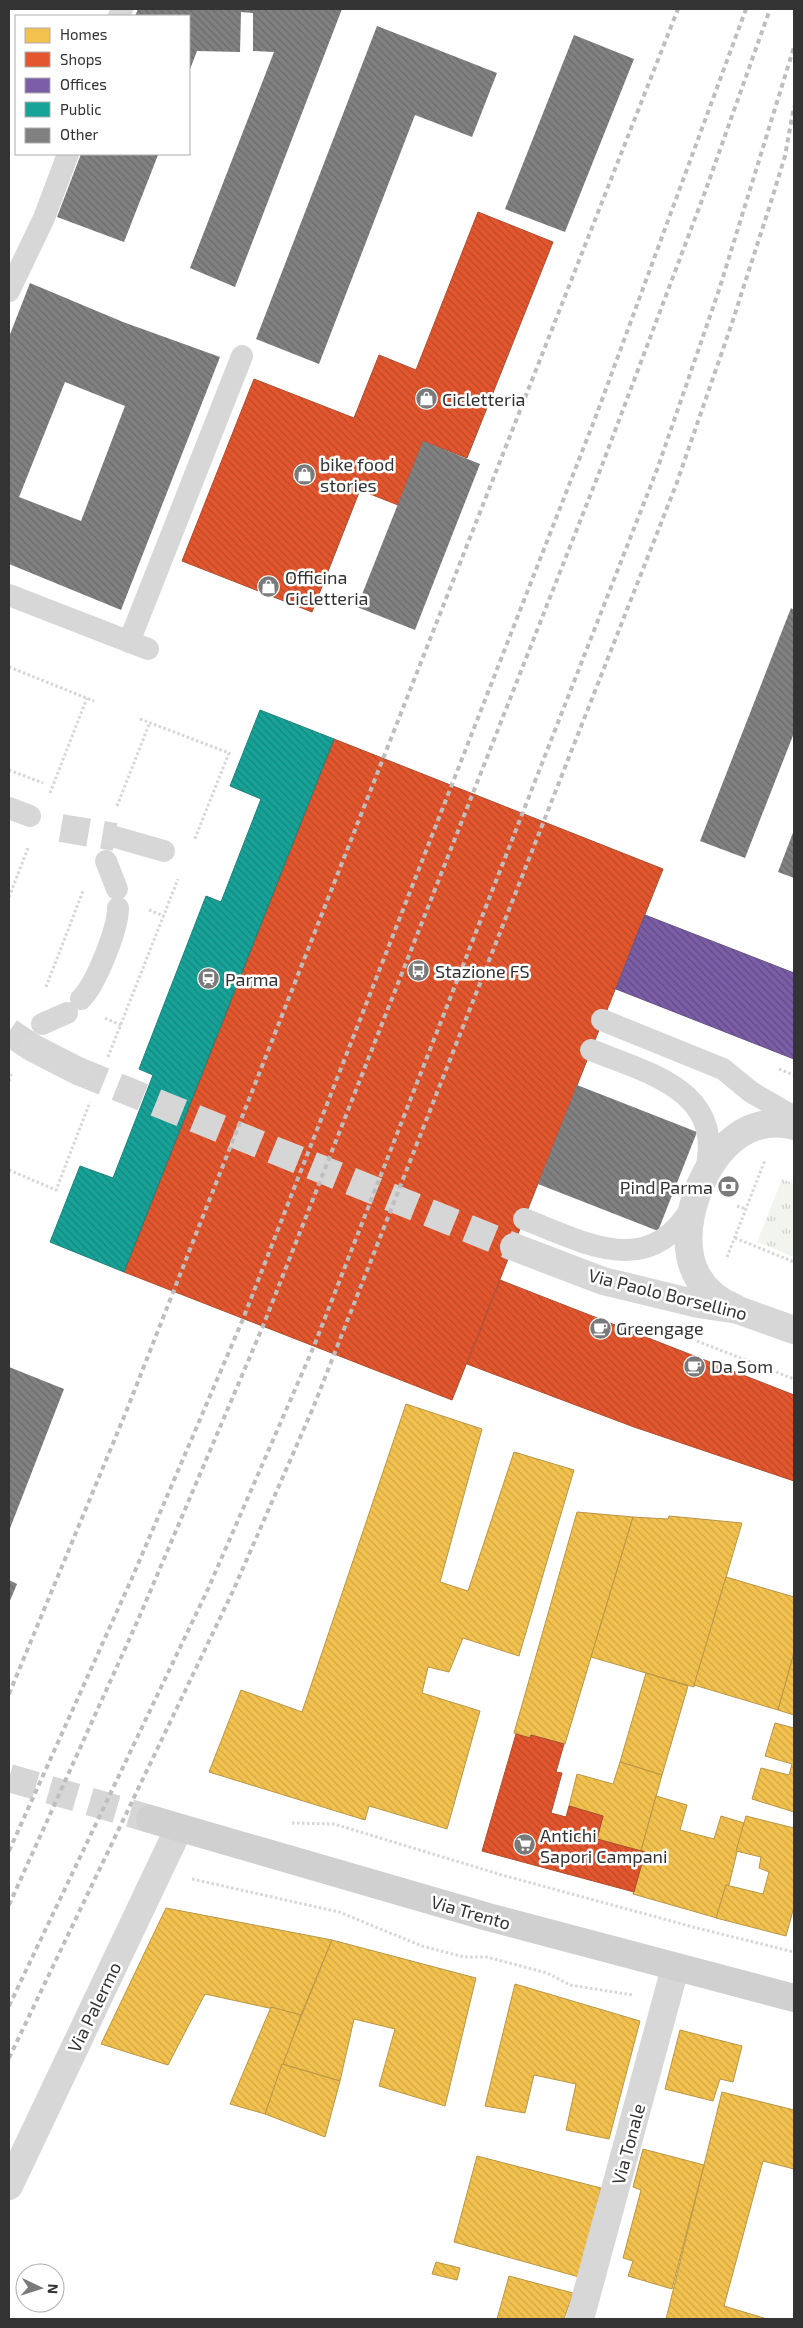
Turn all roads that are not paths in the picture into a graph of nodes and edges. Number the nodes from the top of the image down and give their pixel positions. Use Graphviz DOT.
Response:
graph roads {
  1 [pos="68,155"];
  2 [pos="9,291"];
  3 [pos="242,356"];
  4 [pos="9,595"];
  5 [pos="9,808"];
  6 [pos="30,816"];
  7 [pos="115,837"];
  8 [pos="164,851"];
  9 [pos="106,861"];
  10 [pos="602,1020"];
  11 [pos="38,1036"];
  12 [pos="591,1050"];
  13 [pos="78,1071"];
  14 [pos="794,1117"];
  15 [pos="794,1126"];
  16 [pos="704,1177"];
  17 [pos="693,1204"];
  18 [pos="524,1219"];
  19 [pos="514,1247"];
  20 [pos="746,1312"];
  21 [pos="794,1330"];
  22 [pos="150,1819"];
  23 [pos="179,1828"];
  24 [pos="675,1968"];
  25 [pos="794,1998"];
  26 [pos="9,2186"];
  27 [pos="580,2319"];
  1 -- 2 [label="lane"];
  3 -- 4 [label="lane"];
  5 -- 6 [label="lane"];
  7 -- 8 [label="lane"];
  9 -- 11 [label="lane"];
  10 -- 14 [label="lane"];
  11 -- 13 [label="street"];
  12 -- 16 [label="lane"];
  15 -- 16 [label="street"];
  16 -- 17 [label="street"];
  17 -- 18 [label="lane, Via Paolo Borsellino"];
  17 -- 20 [label="street"];
  19 -- 20 [label="street, Via Paolo Borsellino"];
  20 -- 21 [label="street, Via Paolo Borsellino"];
  22 -- 23 [label="main road, Via Trento"];
  23 -- 24 [label="main road, Via Trento"];
  23 -- 26 [label="street, Via Palermo"];
  24 -- 25 [label="main road, Via Trento"];
  24 -- 27 [label="street, Via Tonale"];
}
